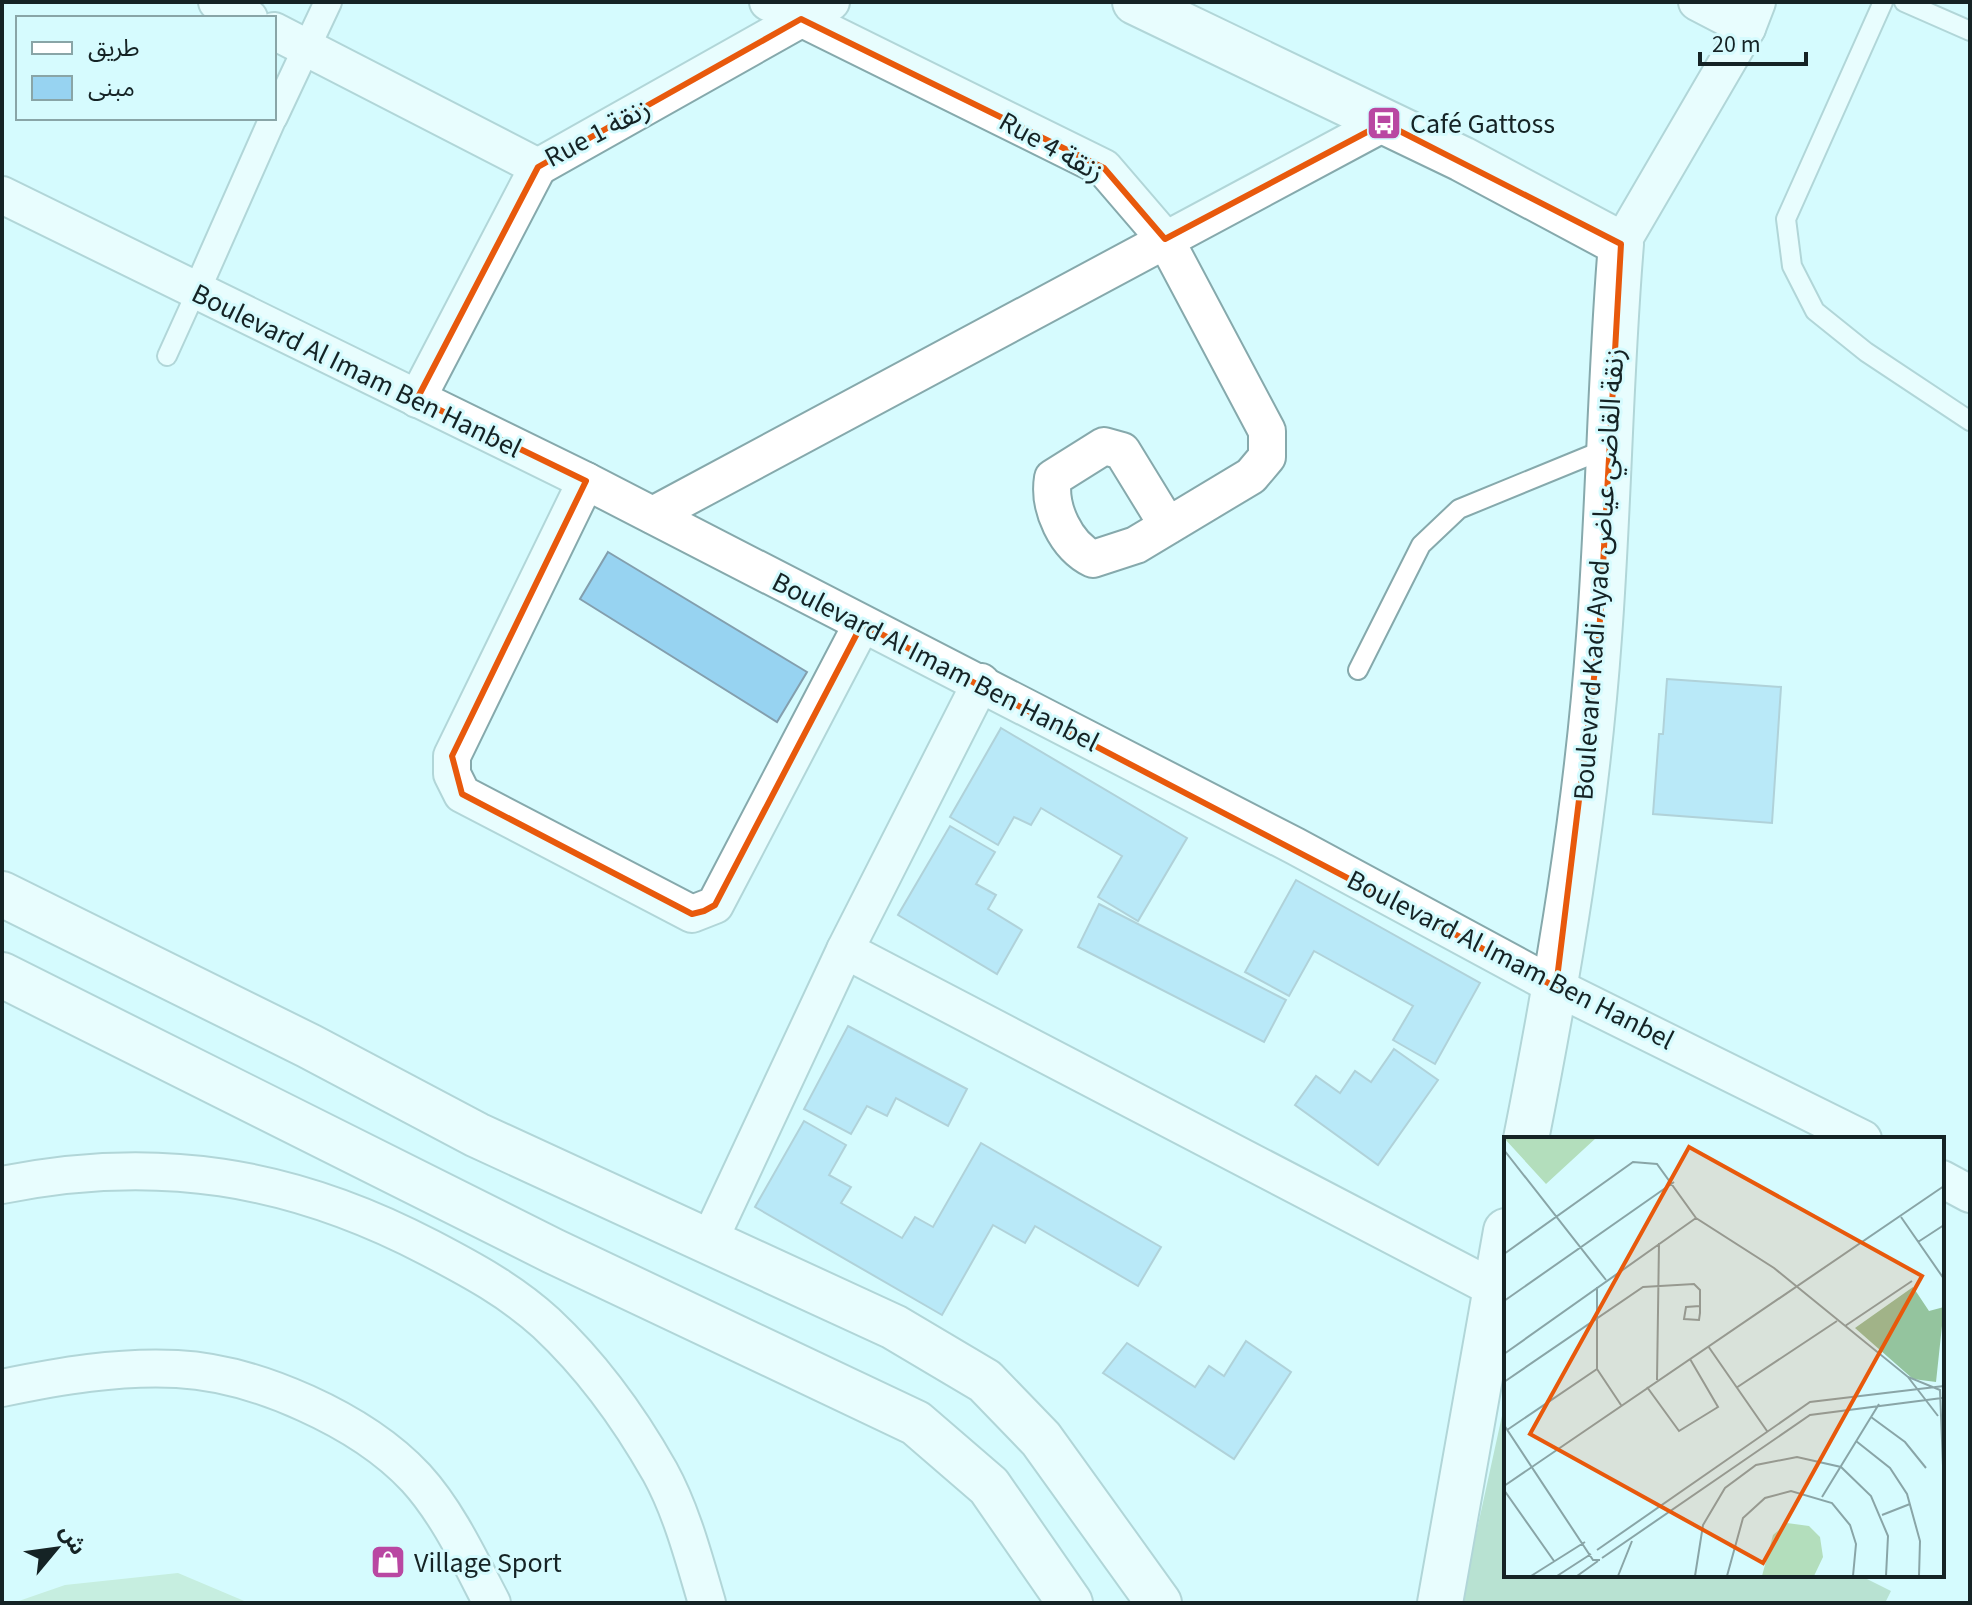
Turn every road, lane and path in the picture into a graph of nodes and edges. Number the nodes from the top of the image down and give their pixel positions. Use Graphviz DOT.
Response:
graph roads {
  1 [pos="217,2"];
  2 [pos="328,2"];
  3 [pos="768,2"];
  4 [pos="1135,2"];
  5 [pos="1697,2"];
  6 [pos="1883,2"];
  7 [pos="1904,2"];
  8 [pos="816,10"];
  9 [pos="1752,15"];
  10 [pos="245,16"];
  11 [pos="1970,31"];
  12 [pos="290,38"];
  13 [pos="276,107"];
  14 [pos="273,120"];
  15 [pos="1384,123"];
  16 [pos="538,167"];
  17 [pos="2,195"];
  18 [pos="1165,239"];
  19 [pos="1621,244"];
  20 [pos="196,292"];
  21 [pos="167,356"];
  22 [pos="417,399"];
  23 [pos="1970,421"];
  24 [pos="1609,447"];
  25 [pos="586,481"];
  26 [pos="653,515"];
  27 [pos="1168,526"];
  28 [pos="862,624"];
  29 [pos="1358,670"];
  30 [pos="981,682"];
  31 [pos="2,894"];
  32 [pos="845,950"];
  33 [pos="2,975"];
  34 [pos="1556,987"];
  35 [pos="1526,1137"];
  36 [pos="1859,1137"];
  37 [pos="1944,1180"];
  38 [pos="2,1185"];
  39 [pos="1970,1194"];
  40 [pos="1504,1240"];
  41 [pos="709,1241"];
  42 [pos="1493,1288"];
  43 [pos="1496,1353"];
  44 [pos="2,1388"];
  45 [pos="492,1603"];
  46 [pos="707,1603"];
  47 [pos="1070,1603"];
  48 [pos="1159,1603"];
  49 [pos="1440,1603"];
  1 -- 10 [label="street"];
  2 -- 12 [label="street"];
  3 -- 8 [label="street, Rue 4 زنقة"];
  4 -- 15 [label="street"];
  5 -- 9 [label="street"];
  6 -- 23 [label="lane"];
  7 -- 11 [label="lane"];
  8 -- 16 [label="street, Rue 1 زنقة"];
  8 -- 18 [label="street, Rue 4 زنقة"];
  9 -- 19 [label="street"];
  12 -- 13 [label="street"];
  12 -- 16 [label="street, Rue 1 زنقة"];
  14 -- 20 [label="street"];
  15 -- 18 [label="street"];
  15 -- 19 [label="street"];
  16 -- 22 [label="street"];
  17 -- 20 [label="street, Boulevard Al Imam Ben Hanbel"];
  18 -- 26 [label="street"];
  18 -- 27 [label="street, Rue 4 زنقة"];
  19 -- 24 [label="street, Boulevard Kadi Ayad زنقة القاضي عياض"];
  20 -- 21 [label="lane"];
  20 -- 22 [label="street, Boulevard Al Imam Ben Hanbel"];
  22 -- 25 [label="street, Boulevard Al Imam Ben Hanbel"];
  24 -- 29 [label="lane"];
  24 -- 34 [label="street, Boulevard Kadi Ayad زنقة القاضي عياض"];
  25 -- 26 [label="street, Boulevard Al Imam Ben Hanbel"];
  25 -- 28 [label="street"];
  26 -- 28 [label="street, Boulevard Al Imam Ben Hanbel"];
  28 -- 30 [label="street, Boulevard Al Imam Ben Hanbel"];
  30 -- 32 [label="street"];
  30 -- 34 [label="street, Boulevard Al Imam Ben Hanbel"];
  31 -- 41 [label="street"];
  32 -- 41 [label="street"];
  32 -- 42 [label="street"];
  33 -- 47 [label="street"];
  34 -- 35 [label="street, Boulevard Kadi Ayad زنقة القاضي عياض"];
  34 -- 36 [label="street, Boulevard Al Imam Ben Hanbel"];
  37 -- 39 [label="street"];
  38 -- 46 [label="street"];
  40 -- 42 [label="street"];
  41 -- 48 [label="street"];
  42 -- 43 [label="street"];
  43 -- 49 [label="street"];
  44 -- 45 [label="street"];
}
